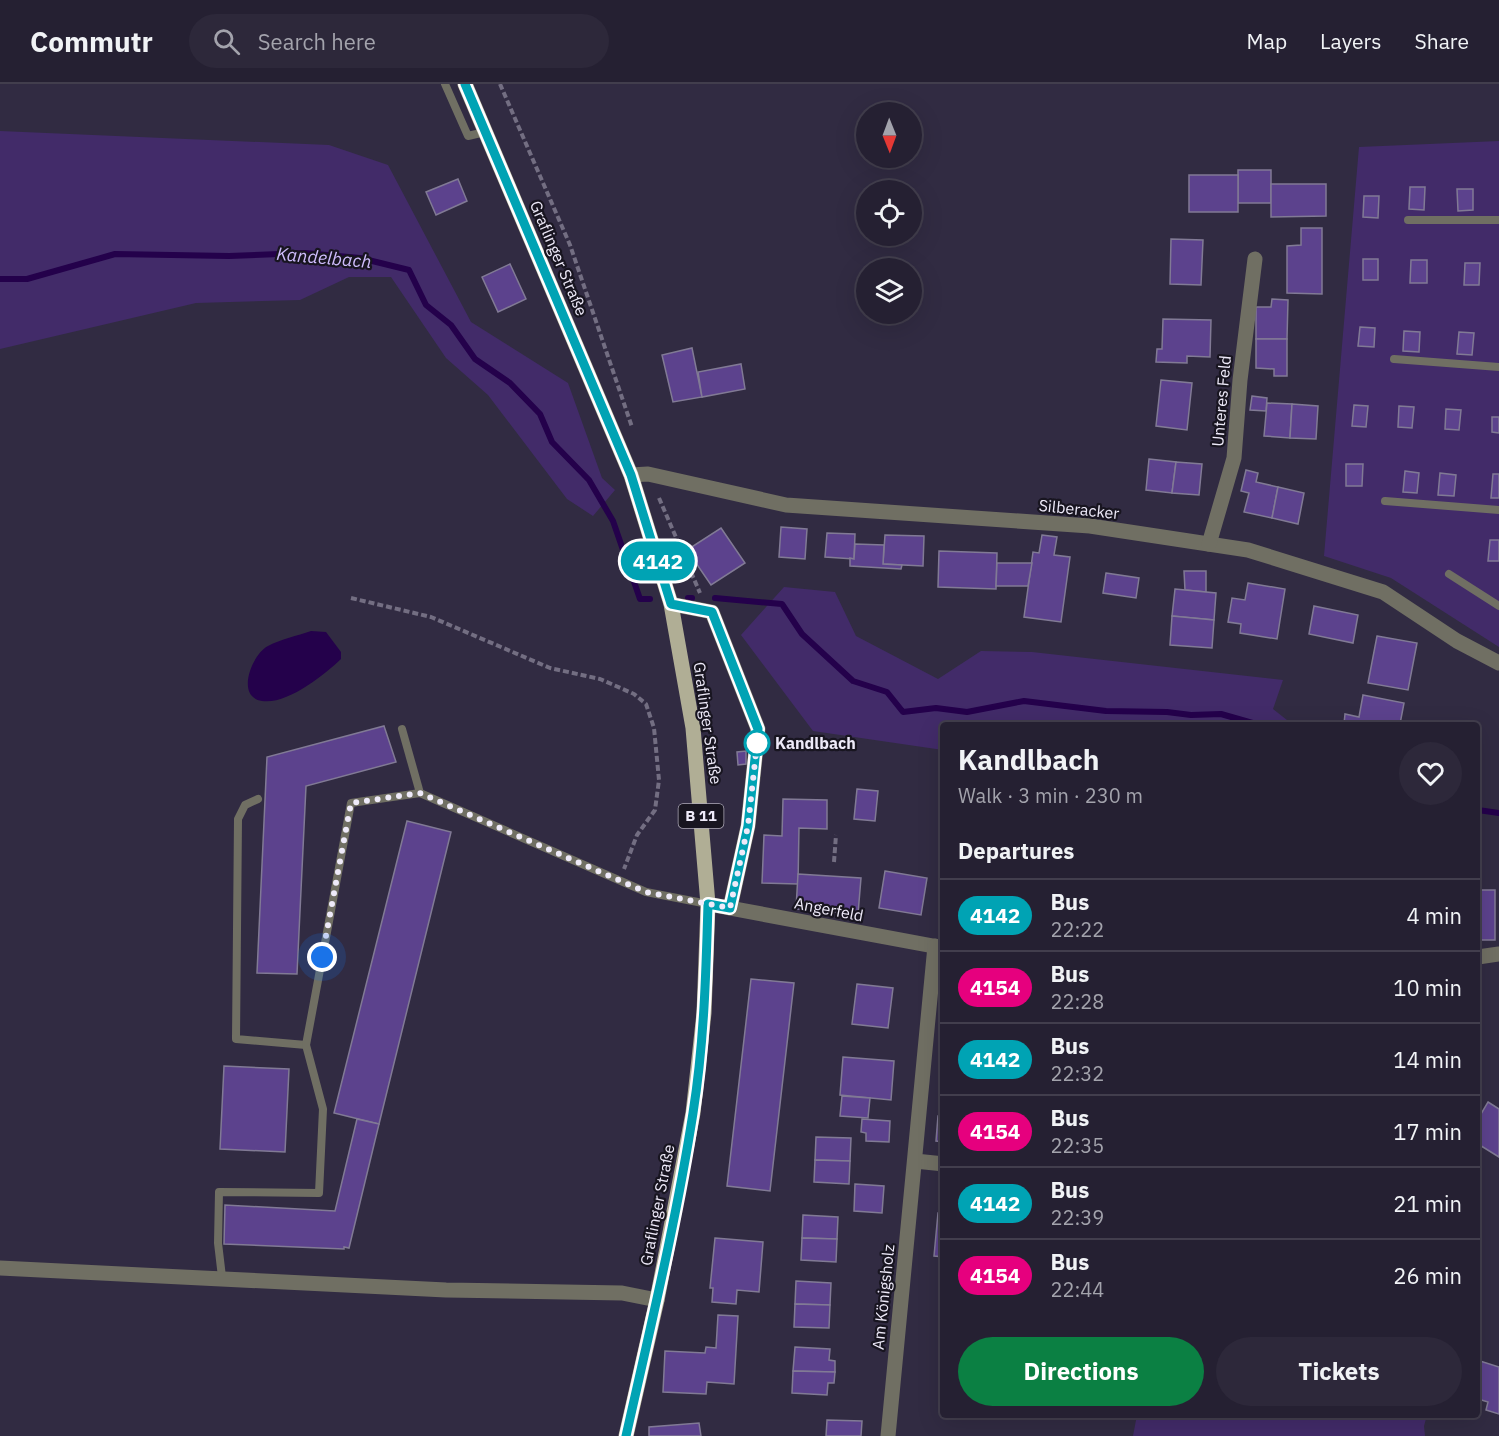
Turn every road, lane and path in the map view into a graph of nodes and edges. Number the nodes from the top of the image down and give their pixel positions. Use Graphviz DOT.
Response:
graph roads {
  1 [pos="444,84"];
  2 [pos="465,84"];
  3 [pos="500,84"];
  4 [pos="485,132"];
  5 [pos="1408,220"];
  6 [pos="1499,220"];
  7 [pos="1255,260"];
  8 [pos="1394,359"];
  9 [pos="1499,367"];
  10 [pos="633,430"];
  11 [pos="648,474"];
  12 [pos="631,475"];
  13 [pos="1385,501"];
  14 [pos="1499,510"];
  15 [pos="1209,544"];
  16 [pos="1449,574"];
  17 [pos="351,598"];
  18 [pos="671,604"];
  19 [pos="1499,606"];
  20 [pos="712,612"];
  21 [pos="1499,663"];
  22 [pos="402,729"];
  23 [pos="420,793"];
  24 [pos="258,799"];
  25 [pos="836,835"];
  26 [pos="834,862"];
  27 [pos="620,881"];
  28 [pos="708,904"];
  29 [pos="730,908"];
  30 [pos="939,947"];
  31 [pos="1499,954"];
  32 [pos="1480,957"];
  33 [pos="306,1046"];
  34 [pos="915,1161"];
  35 [pos="940,1164"];
  36 [pos="0,1268"];
  37 [pos="222,1277"];
  38 [pos="657,1300"];
  39 [pos="626,1436"];
  40 [pos="888,1436"];
  1 -- 4 [label="lane"];
  2 -- 4 [label="main road, Graflinger Straße / B 11"];
  3 -- 10 [label="path"];
  4 -- 12 [label="main road, Graflinger Straße / B 11"];
  5 -- 6 [label="lane"];
  7 -- 15 [label="street, Unteres Feld"];
  8 -- 9 [label="lane"];
  11 -- 12 [label="street, Silberacker"];
  11 -- 15 [label="street, Silberacker"];
  11 -- 20 [label="path"];
  12 -- 18 [label="main road, Graflinger Straße / B 11"];
  13 -- 14 [label="lane"];
  15 -- 21 [label="street, Silberacker"];
  16 -- 19 [label="lane"];
  17 -- 27 [label="path"];
  18 -- 20 [label="street"];
  18 -- 28 [label="main road, Graflinger Straße / B 11"];
  20 -- 29 [label="street"];
  22 -- 23 [label="lane"];
  23 -- 27 [label="lane"];
  23 -- 33 [label="lane"];
  24 -- 33 [label="lane"];
  25 -- 26 [label="path"];
  27 -- 28 [label="lane"];
  28 -- 29 [label="street, Angerfeld"];
  28 -- 38 [label="main road, Graflinger Straße / B 11"];
  29 -- 30 [label="street, Angerfeld"];
  30 -- 34 [label="street, Am Königsholz"];
  31 -- 32 [label="street"];
  33 -- 37 [label="lane"];
  34 -- 35 [label="street"];
  34 -- 40 [label="street, Am Königsholz"];
  36 -- 37 [label="street"];
  37 -- 38 [label="street"];
  38 -- 39 [label="main road, Graflinger Straße / B 11"];
}
